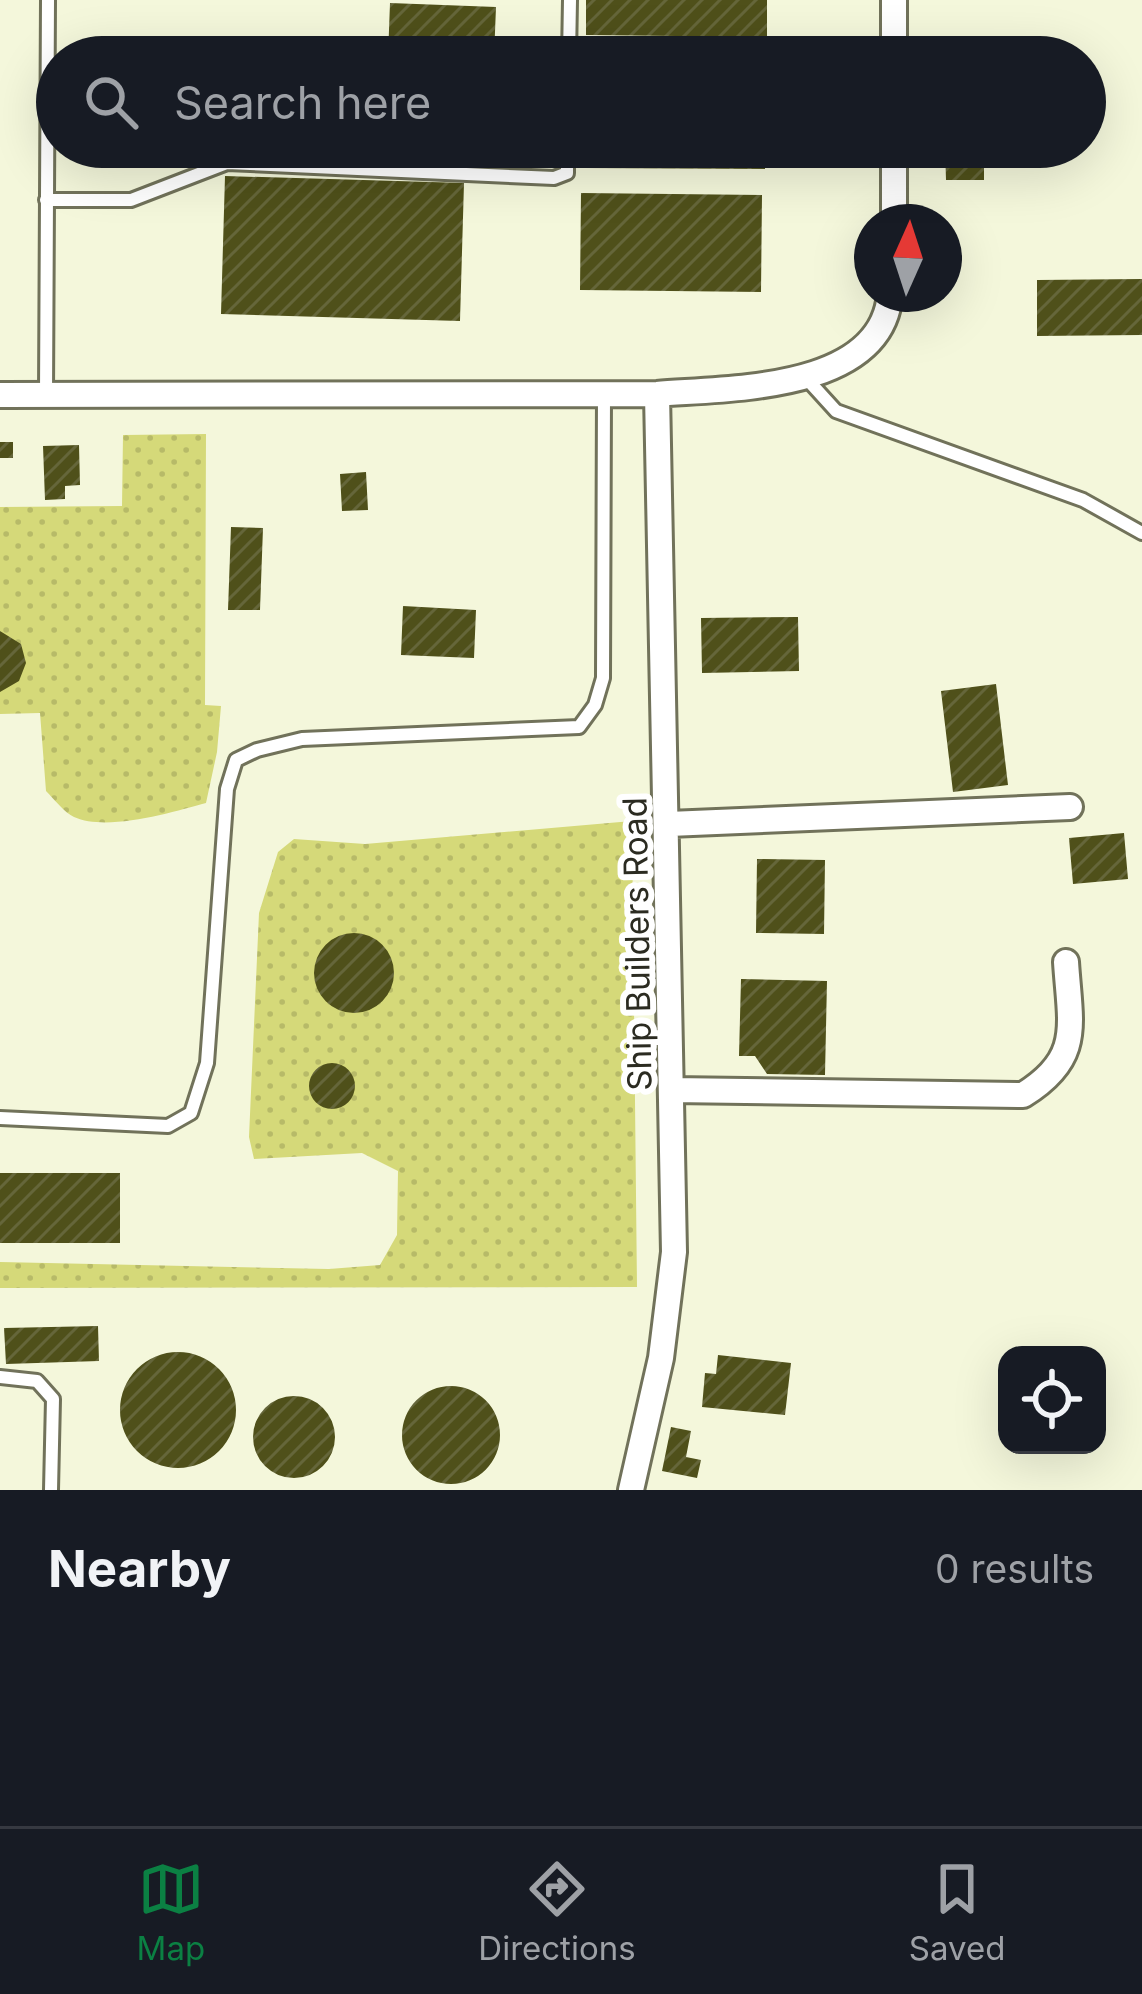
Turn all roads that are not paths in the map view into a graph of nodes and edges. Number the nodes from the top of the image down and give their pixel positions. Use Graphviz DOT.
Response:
graph roads {
  1 [pos="48,0"];
  2 [pos="570,0"];
  3 [pos="894,0"];
  4 [pos="48,36"];
  5 [pos="569,36"];
  6 [pos="894,36"];
  7 [pos="46,168"];
  8 [pos="210,168"];
  9 [pos="336,168"];
  10 [pos="567,168"];
  11 [pos="894,168"];
  12 [pos="46,200"];
  13 [pos="894,204"];
  14 [pos="886,312"];
  15 [pos="806,378"];
  16 [pos="604,394"];
  17 [pos="657,394"];
  18 [pos="0,395"];
  19 [pos="46,396"];
  20 [pos="1142,533"];
  21 [pos="1070,807"];
  22 [pos="669,824"];
  23 [pos="1066,962"];
  24 [pos="672,1090"];
  25 [pos="0,1118"];
  26 [pos="0,1377"];
  27 [pos="51,1490"];
  28 [pos="631,1490"];
  1 -- 4 [label="lane"];
  2 -- 5 [label="lane"];
  3 -- 6 [label="street"];
  7 -- 12 [label="lane"];
  8 -- 12 [label="lane"];
  9 -- 10 [label="lane"];
  11 -- 13 [label="street"];
  12 -- 19 [label="lane"];
  14 -- 15 [label="street"];
  15 -- 17 [label="street"];
  15 -- 20 [label="lane"];
  16 -- 17 [label="street"];
  16 -- 19 [label="street"];
  16 -- 25 [label="lane"];
  17 -- 22 [label="street, Ship Builders Road"];
  18 -- 19 [label="street"];
  21 -- 22 [label="street"];
  22 -- 24 [label="street, Ship Builders Road"];
  23 -- 24 [label="street"];
  24 -- 28 [label="street, Ship Builders Road"];
  26 -- 27 [label="lane"];
}
